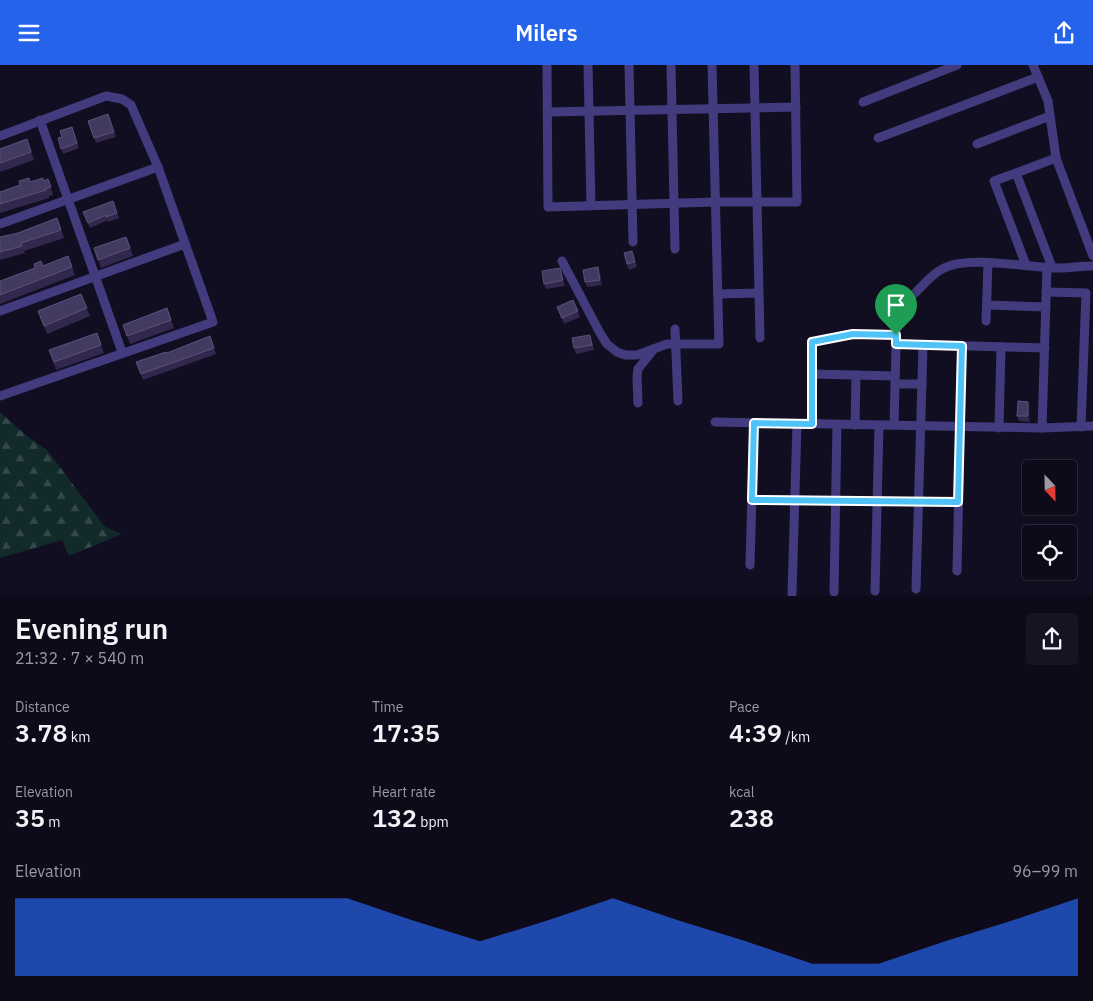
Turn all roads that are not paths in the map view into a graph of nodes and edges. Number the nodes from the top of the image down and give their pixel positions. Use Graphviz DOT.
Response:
graph roads {
  1 [pos="547,65"];
  2 [pos="588,65"];
  3 [pos="629,65"];
  4 [pos="670,65"];
  5 [pos="712,65"];
  6 [pos="754,65"];
  7 [pos="795,65"];
  8 [pos="957,65"];
  9 [pos="1033,65"];
  10 [pos="1038,77"];
  11 [pos="863,102"];
  12 [pos="796,107"];
  13 [pos="754,108"];
  14 [pos="713,109"];
  15 [pos="672,110"];
  16 [pos="589,112"];
  17 [pos="630,112"];
  18 [pos="547,113"];
  19 [pos="1050,116"];
  20 [pos="40,120"];
  21 [pos="0,136"];
  22 [pos="878,138"];
  23 [pos="977,144"];
  24 [pos="1056,158"];
  25 [pos="158,167"];
  26 [pos="1016,173"];
  27 [pos="67,199"];
  28 [pos="716,202"];
  29 [pos="756,202"];
  30 [pos="674,204"];
  31 [pos="632,205"];
  32 [pos="591,206"];
  33 [pos="0,224"];
  34 [pos="633,242"];
  35 [pos="185,244"];
  36 [pos="675,249"];
  37 [pos="1093,256"];
  38 [pos="562,261"];
  39 [pos="988,263"];
  40 [pos="1026,265"];
  41 [pos="1093,266"];
  42 [pos="1050,267"];
  43 [pos="96,276"];
  44 [pos="1046,292"];
  45 [pos="758,293"];
  46 [pos="718,294"];
  47 [pos="987,305"];
  48 [pos="1046,307"];
  49 [pos="0,311"];
  50 [pos="986,321"];
  51 [pos="675,329"];
  52 [pos="760,338"];
  53 [pos="896,340"];
  54 [pos="676,345"];
  55 [pos="923,345"];
  56 [pos="962,346"];
  57 [pos="1001,347"];
  58 [pos="655,348"];
  59 [pos="1045,348"];
  60 [pos="122,353"];
  61 [pos="812,375"];
  62 [pos="856,375"];
  63 [pos="895,380"];
  64 [pos="922,384"];
  65 [pos="0,396"];
  66 [pos="678,401"];
  67 [pos="638,403"];
  68 [pos="715,422"];
  69 [pos="754,423"];
  70 [pos="797,424"];
  71 [pos="812,424"];
  72 [pos="837,425"];
  73 [pos="855,425"];
  74 [pos="879,425"];
  75 [pos="894,425"];
  76 [pos="921,425"];
  77 [pos="1093,426"];
  78 [pos="960,427"];
  79 [pos="1082,427"];
  80 [pos="999,428"];
  81 [pos="1042,428"];
  82 [pos="752,500"];
  83 [pos="795,501"];
  84 [pos="836,501"];
  85 [pos="877,501"];
  86 [pos="919,502"];
  87 [pos="958,502"];
  88 [pos="750,565"];
  89 [pos="956,571"];
  90 [pos="916,589"];
  91 [pos="875,591"];
  92 [pos="834,592"];
  93 [pos="792,594"];
  1 -- 18 [label="street"];
  2 -- 16 [label="street"];
  3 -- 17 [label="street"];
  4 -- 15 [label="street"];
  5 -- 14 [label="street"];
  6 -- 13 [label="street"];
  7 -- 12 [label="street"];
  8 -- 11 [label="street"];
  9 -- 10 [label="street"];
  10 -- 19 [label="street"];
  10 -- 22 [label="street"];
  12 -- 13 [label="street"];
  12 -- 29 [label="street"];
  13 -- 14 [label="street"];
  13 -- 29 [label="street"];
  14 -- 15 [label="street"];
  14 -- 28 [label="street"];
  15 -- 17 [label="street"];
  15 -- 30 [label="street"];
  16 -- 17 [label="street"];
  16 -- 18 [label="street"];
  16 -- 32 [label="street"];
  17 -- 31 [label="street"];
  18 -- 32 [label="street"];
  19 -- 23 [label="street"];
  19 -- 24 [label="street"];
  20 -- 21 [label="street"];
  20 -- 25 [label="street"];
  20 -- 27 [label="street"];
  24 -- 26 [label="street"];
  24 -- 37 [label="street"];
  25 -- 27 [label="street"];
  25 -- 35 [label="street"];
  26 -- 40 [label="street"];
  26 -- 42 [label="street"];
  27 -- 33 [label="street"];
  27 -- 43 [label="street"];
  28 -- 29 [label="street"];
  28 -- 30 [label="street"];
  28 -- 46 [label="street"];
  29 -- 45 [label="street"];
  30 -- 31 [label="street"];
  30 -- 36 [label="street"];
  31 -- 32 [label="street"];
  31 -- 34 [label="street"];
  35 -- 43 [label="street"];
  35 -- 60 [label="street"];
  38 -- 58 [label="street"];
  39 -- 40 [label="street"];
  39 -- 47 [label="street"];
  39 -- 53 [label="street"];
  40 -- 42 [label="street"];
  41 -- 42 [label="street"];
  42 -- 44 [label="street"];
  43 -- 49 [label="street"];
  43 -- 60 [label="street"];
  44 -- 48 [label="street"];
  44 -- 79 [label="street"];
  45 -- 46 [label="street"];
  45 -- 52 [label="street"];
  46 -- 54 [label="street"];
  47 -- 48 [label="street"];
  47 -- 50 [label="street"];
  48 -- 59 [label="street"];
  51 -- 54 [label="street"];
  53 -- 55 [label="street"];
  53 -- 61 [label="street"];
  53 -- 63 [label="street"];
  54 -- 58 [label="street"];
  54 -- 66 [label="street"];
  55 -- 56 [label="street"];
  55 -- 64 [label="street"];
  56 -- 57 [label="street"];
  56 -- 78 [label="street"];
  57 -- 59 [label="street"];
  57 -- 80 [label="street"];
  58 -- 67 [label="street"];
  59 -- 81 [label="street"];
  60 -- 65 [label="street"];
  61 -- 62 [label="street"];
  61 -- 71 [label="street"];
  62 -- 63 [label="street"];
  62 -- 73 [label="street"];
  63 -- 64 [label="street"];
  63 -- 75 [label="street"];
  64 -- 76 [label="street"];
  68 -- 69 [label="street"];
  69 -- 70 [label="street"];
  69 -- 82 [label="street"];
  70 -- 71 [label="street"];
  70 -- 83 [label="street"];
  71 -- 72 [label="street"];
  72 -- 73 [label="street"];
  72 -- 84 [label="street"];
  73 -- 74 [label="street"];
  74 -- 75 [label="street"];
  74 -- 85 [label="street"];
  75 -- 76 [label="street"];
  76 -- 78 [label="street"];
  76 -- 86 [label="street"];
  77 -- 79 [label="street"];
  78 -- 80 [label="street"];
  78 -- 87 [label="street"];
  79 -- 81 [label="street"];
  80 -- 81 [label="street"];
  82 -- 83 [label="street"];
  82 -- 88 [label="street"];
  83 -- 84 [label="street"];
  83 -- 93 [label="street"];
  84 -- 85 [label="street"];
  84 -- 92 [label="street"];
  85 -- 86 [label="street"];
  85 -- 91 [label="street"];
  86 -- 87 [label="street"];
  86 -- 90 [label="street"];
  87 -- 89 [label="street"];
}
